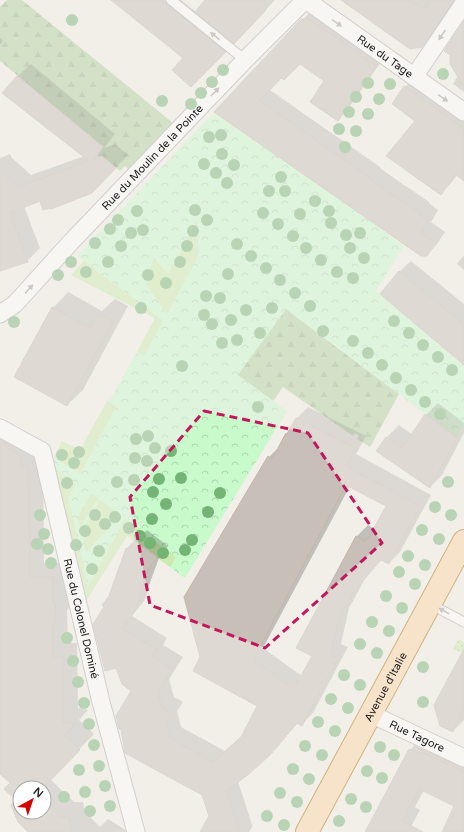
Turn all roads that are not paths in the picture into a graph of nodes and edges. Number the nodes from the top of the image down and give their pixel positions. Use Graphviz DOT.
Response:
graph roads {
  1 [pos="171,0"];
  2 [pos="305,0"];
  3 [pos="464,3"];
  4 [pos="245,60"];
  5 [pos="414,77"];
  6 [pos="464,112"];
  7 [pos="0,314"];
  8 [pos="0,428"];
  9 [pos="464,540"];
  10 [pos="430,604"];
  11 [pos="464,622"];
  12 [pos="371,714"];
  13 [pos="464,758"];
  14 [pos="136,832"];
  15 [pos="307,832"];
  4 -- 1 [label="lane, one-way"];
  2 -- 4 [label="street, Rue du Moulin de la Pointe"];
  2 -- 5 [label="street, Rue du Tage, one-way"];
  3 -- 5 [label="street, one-way"];
  7 -- 4 [label="street, Rue du Moulin de la Pointe, one-way"];
  5 -- 6 [label="street, Rue du Tage, one-way"];
  8 -- 14 [label="street, Rue du Colonel Dominé"];
  9 -- 10 [label="main road, Avenue d'Italie"];
  11 -- 10 [label="lane, one-way"];
  10 -- 12 [label="main road, Avenue d'Italie"];
  12 -- 13 [label="street, Rue Tagore"];
  12 -- 15 [label="main road, Avenue d'Italie"];
}
